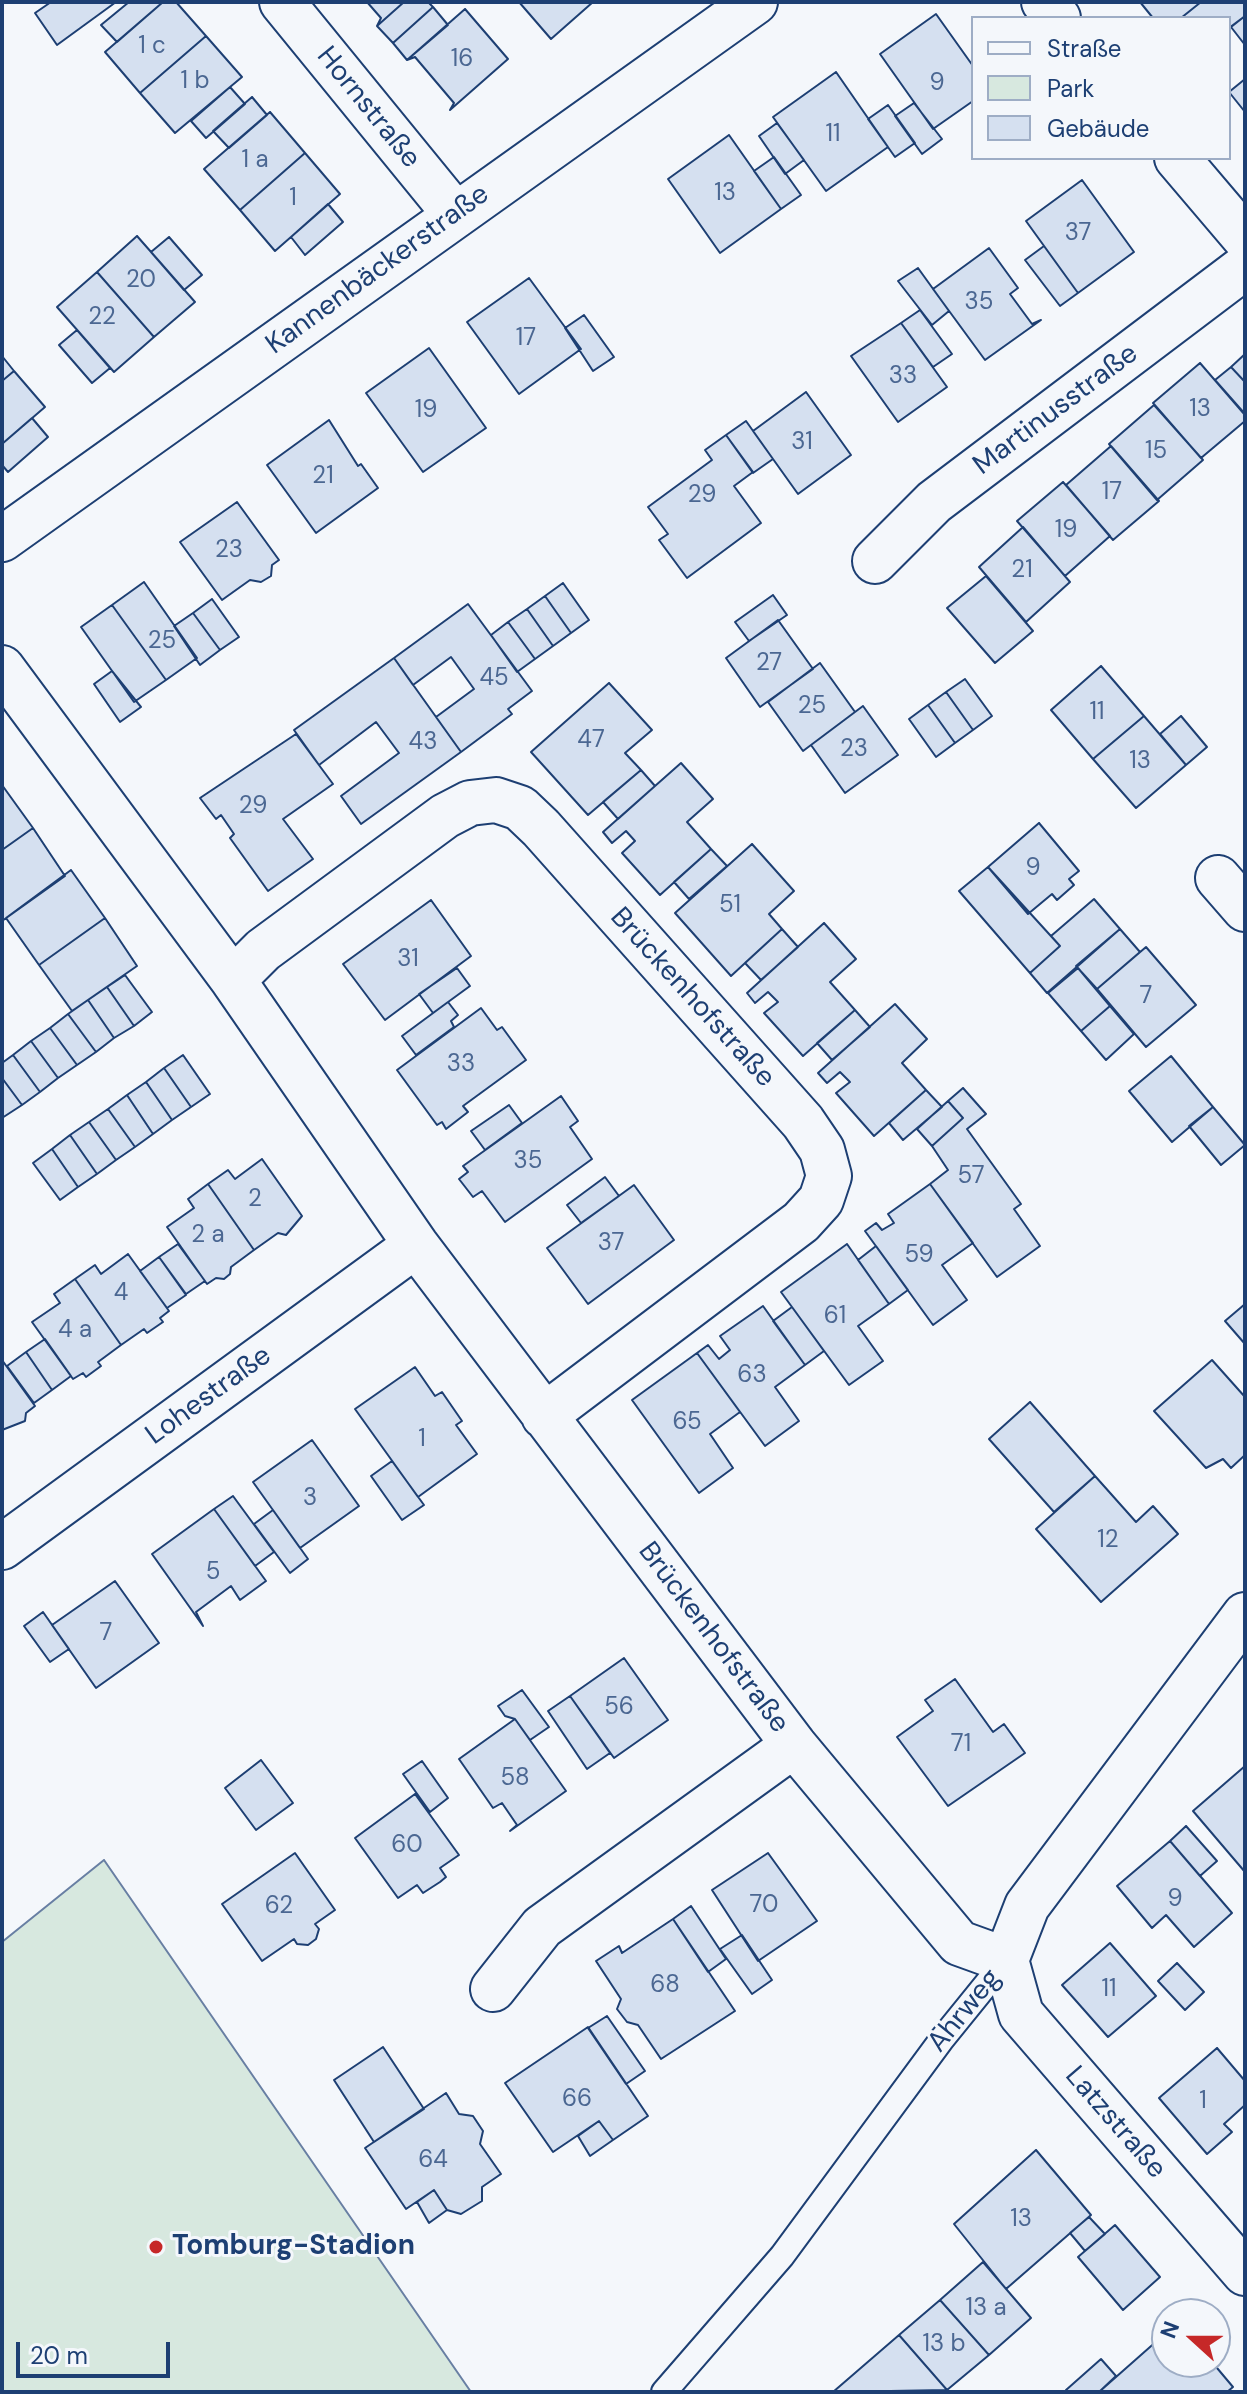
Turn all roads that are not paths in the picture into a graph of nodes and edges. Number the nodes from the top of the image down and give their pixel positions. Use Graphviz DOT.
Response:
graph roads {
  1 [pos="282,2"];
  2 [pos="755,2"];
  3 [pos="1179,160"];
  4 [pos="455,214"];
  5 [pos="1245,238"];
  6 [pos="1245,267"];
  7 [pos="2,539"];
  8 [pos="875,561"];
  9 [pos="2,668"];
  10 [pos="233,980"];
  11 [pos="416,1245"];
  12 [pos="544,1416"];
  13 [pos="2,1547"];
  14 [pos="1245,1615"];
  15 [pos="794,1745"];
  16 [pos="1006,1960"];
  17 [pos="493,1989"];
  18 [pos="1245,2273"];
  19 [pos="664,2392"];
  1 -- 4 [label="street, Hornstraße"];
  2 -- 4 [label="street, Kannenbäckerstraße"];
  3 -- 5 [label="street"];
  4 -- 7 [label="street, Kannenbäckerstraße"];
  6 -- 8 [label="street, Martinusstraße"];
  9 -- 10 [label="street, Brückenhofstraße"];
  10 -- 11 [label="street, Brückenhofstraße"];
  10 -- 12 [label="street, Brückenhofstraße"];
  11 -- 12 [label="street, Brückenhofstraße"];
  11 -- 13 [label="street, Lohestraße"];
  12 -- 15 [label="street, Brückenhofstraße"];
  14 -- 16 [label="street, Ahrweg"];
  15 -- 16 [label="street, Brückenhofstraße"];
  15 -- 17 [label="street, Brückenhofstraße"];
  16 -- 18 [label="street, Latzstraße"];
  16 -- 19 [label="lane, Ahrweg"];
}
